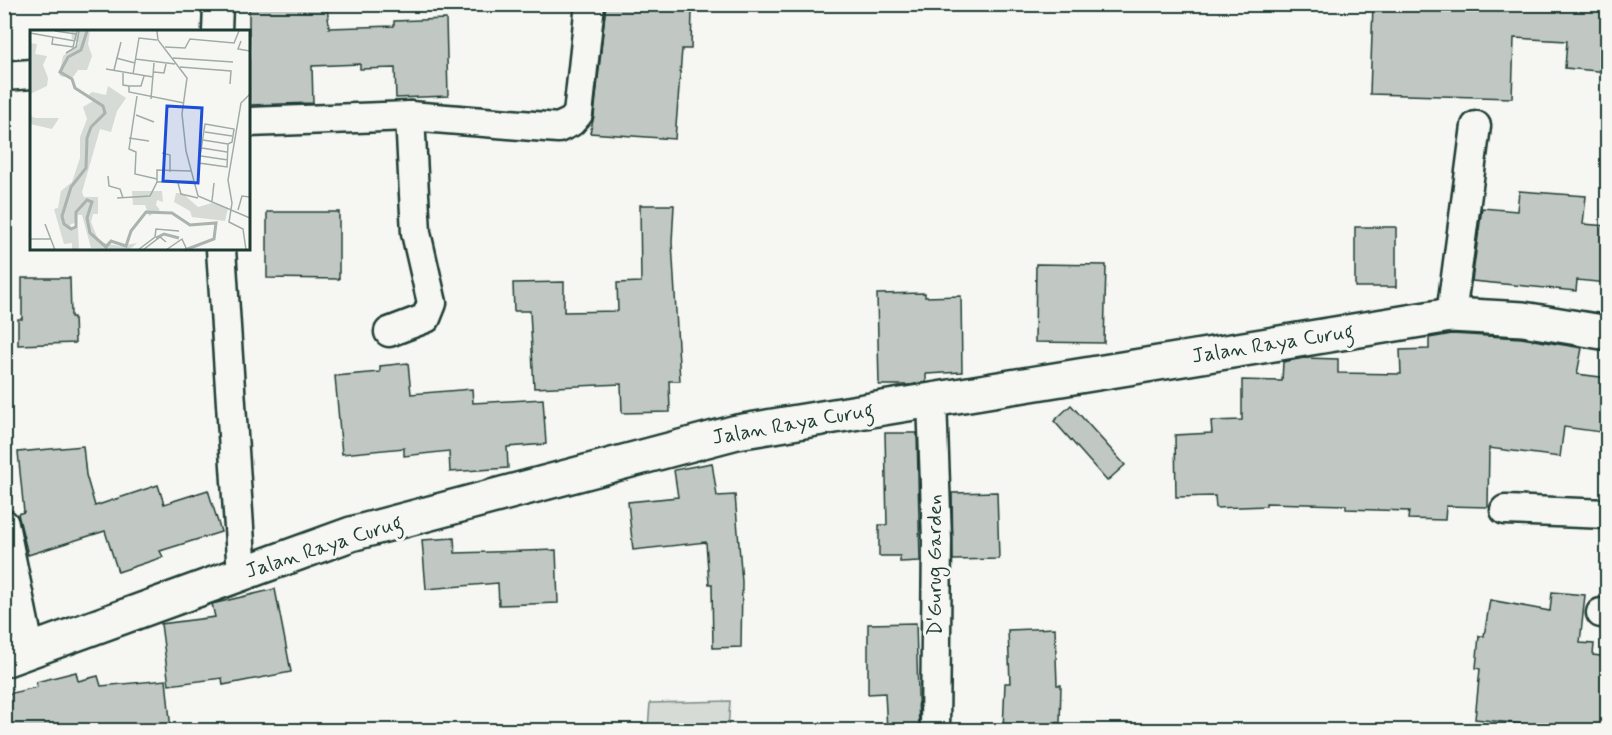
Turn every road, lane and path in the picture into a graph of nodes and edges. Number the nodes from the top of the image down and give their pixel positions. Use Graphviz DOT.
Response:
graph roads {
  1 [pos="218,4"];
  2 [pos="590,4"];
  3 [pos="217,30"];
  4 [pos="30,74"];
  5 [pos="4,76"];
  6 [pos="410,116"];
  7 [pos="250,122"];
  8 [pos="1476,126"];
  9 [pos="221,250"];
  10 [pos="1450,315"];
  11 [pos="389,332"];
  12 [pos="1608,333"];
  13 [pos="932,400"];
  14 [pos="1505,510"];
  15 [pos="1608,514"];
  16 [pos="4,524"];
  17 [pos="242,574"];
  18 [pos="17,656"];
  19 [pos="935,730"];
  1 -- 3 [label="street"];
  2 -- 6 [label="street"];
  4 -- 5 [label="street"];
  6 -- 7 [label="street"];
  6 -- 11 [label="street"];
  8 -- 10 [label="street"];
  9 -- 17 [label="street"];
  10 -- 12 [label="main road, Jalan Raya Curug"];
  10 -- 13 [label="main road, Jalan Raya Curug"];
  13 -- 17 [label="main road, Jalan Raya Curug"];
  13 -- 19 [label="street, D'Gurug Garden"];
  14 -- 15 [label="street"];
  16 -- 18 [label="street"];
  17 -- 18 [label="main road, Jalan Raya Curug"];
}
